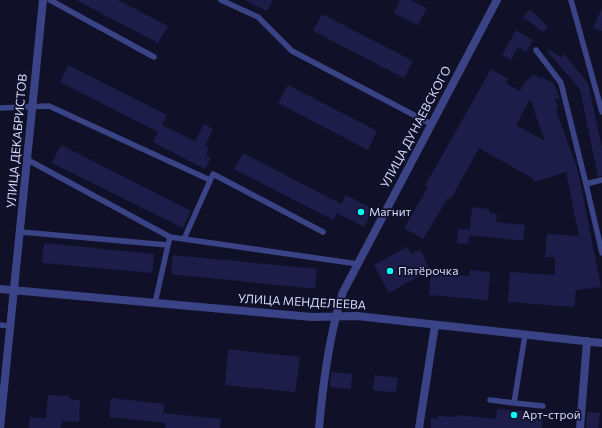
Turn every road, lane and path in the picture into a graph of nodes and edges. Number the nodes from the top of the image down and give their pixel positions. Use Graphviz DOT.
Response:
graph roads {
  1 [pos="43,0"];
  2 [pos="50,0"];
  3 [pos="222,0"];
  4 [pos="497,0"];
  5 [pos="570,0"];
  6 [pos="536,50"];
  7 [pos="154,57"];
  8 [pos="0,108"];
  9 [pos="31,108"];
  10 [pos="602,112"];
  11 [pos="430,124"];
  12 [pos="28,160"];
  13 [pos="210,180"];
  14 [pos="602,180"];
  15 [pos="586,184"];
  16 [pos="21,232"];
  17 [pos="323,232"];
  18 [pos="170,237"];
  19 [pos="184,239"];
  20 [pos="168,245"];
  21 [pos="602,253"];
  22 [pos="358,264"];
  23 [pos="0,290"];
  24 [pos="15,291"];
  25 [pos="155,303"];
  26 [pos="335,317"];
  27 [pos="0,325"];
  28 [pos="435,325"];
  29 [pos="11,326"];
  30 [pos="525,334"];
  31 [pos="587,341"];
  32 [pos="602,343"];
  33 [pos="3,382"];
  34 [pos="490,400"];
  35 [pos="514,403"];
  36 [pos="543,406"];
  37 [pos="0,428"];
  38 [pos="319,428"];
  39 [pos="418,428"];
  40 [pos="580,428"];
  1 -- 9 [label="street, УЛИЦА ДЕКАБРИСТОВ"];
  2 -- 7 [label="lane"];
  3 -- 11 [label="lane"];
  4 -- 11 [label="street, УЛИЦА ДУНАЕВСКОГО"];
  5 -- 10 [label="lane"];
  6 -- 15 [label="lane"];
  8 -- 9 [label="lane"];
  9 -- 12 [label="street, УЛИЦА ДЕКАБРИСТОВ"];
  9 -- 13 [label="lane"];
  11 -- 22 [label="street, УЛИЦА ДУНАЕВСКОГО"];
  12 -- 16 [label="street, УЛИЦА ДЕКАБРИСТОВ"];
  12 -- 18 [label="lane"];
  13 -- 17 [label="lane"];
  13 -- 19 [label="lane"];
  14 -- 15 [label="lane"];
  15 -- 21 [label="lane"];
  16 -- 20 [label="lane"];
  16 -- 24 [label="street, УЛИЦА ДЕКАБРИСТОВ"];
  18 -- 19 [label="lane"];
  18 -- 20 [label="lane"];
  19 -- 22 [label="lane"];
  20 -- 25 [label="lane"];
  22 -- 26 [label="street, УЛИЦА ДУНАЕВСКОГО"];
  23 -- 24 [label="street, УЛИЦА МЕНДЕЛЕЕВА"];
  24 -- 25 [label="street, УЛИЦА МЕНДЕЛЕЕВА"];
  24 -- 29 [label="street, УЛИЦА ДЕКАБРИСТОВ"];
  25 -- 26 [label="street, УЛИЦА МЕНДЕЛЕЕВА"];
  26 -- 28 [label="street, УЛИЦА МЕНДЕЛЕЕВА"];
  26 -- 38 [label="street, УЛИЦА ДУНАЕВСКОГО"];
  27 -- 29 [label="lane"];
  28 -- 30 [label="street, УЛИЦА МЕНДЕЛЕЕВА"];
  28 -- 39 [label="street"];
  29 -- 33 [label="street, УЛИЦА ДЕКАБРИСТОВ"];
  30 -- 31 [label="street, УЛИЦА МЕНДЕЛЕЕВА"];
  30 -- 35 [label="lane"];
  31 -- 32 [label="street, УЛИЦА МЕНДЕЛЕЕВА"];
  31 -- 40 [label="street"];
  33 -- 37 [label="street, УЛИЦА ДЕКАБРИСТОВ"];
  34 -- 35 [label="lane"];
  35 -- 36 [label="lane"];
}
